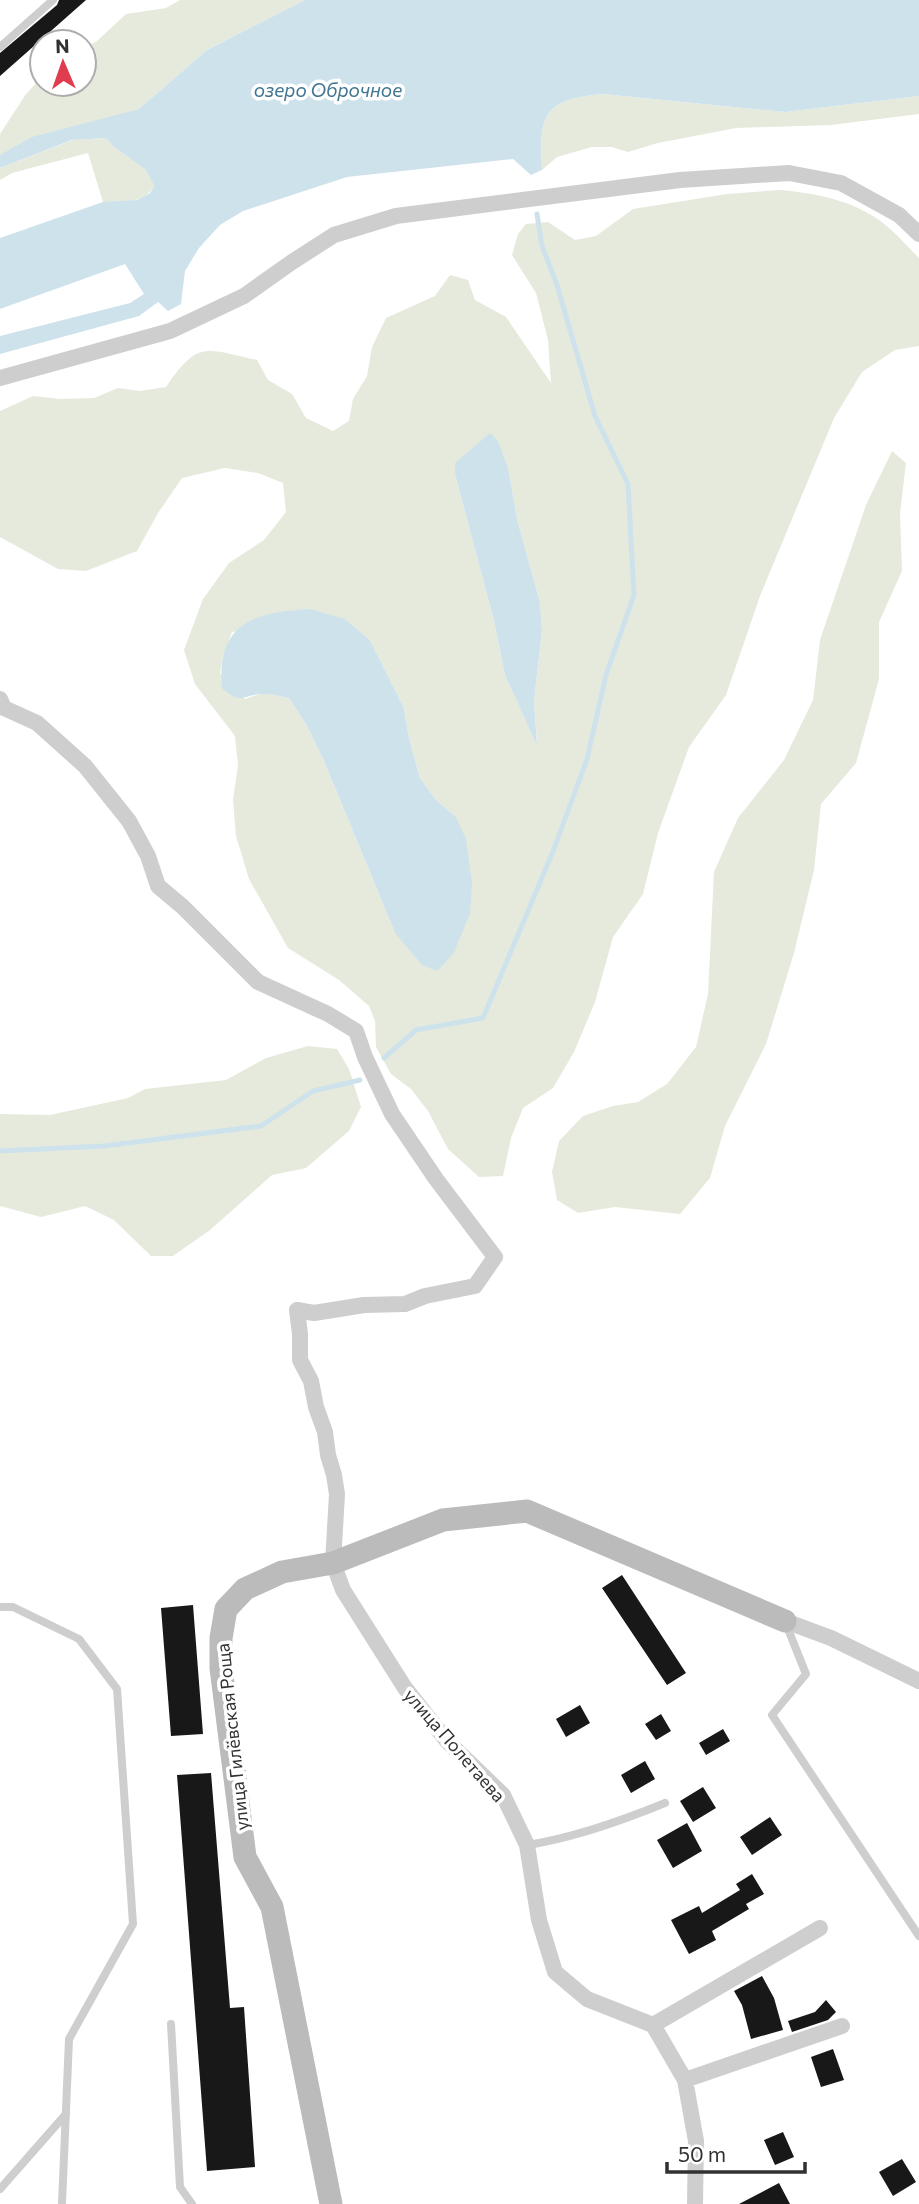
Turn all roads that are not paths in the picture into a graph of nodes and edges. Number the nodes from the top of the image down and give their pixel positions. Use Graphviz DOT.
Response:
graph roads {
  1 [pos="53,0"];
  2 [pos="0,47"];
  3 [pos="919,234"];
  4 [pos="0,378"];
  5 [pos="0,699"];
  6 [pos="333,1563"];
  7 [pos="0,1607"];
  8 [pos="785,1621"];
  9 [pos="919,1681"];
  10 [pos="665,1803"];
  11 [pos="527,1845"];
  12 [pos="820,1928"];
  13 [pos="919,1936"];
  14 [pos="171,2024"];
  15 [pos="653,2025"];
  16 [pos="842,2026"];
  17 [pos="685,2080"];
  18 [pos="66,2114"];
  19 [pos="0,2189"];
  20 [pos="62,2204"];
  21 [pos="192,2204"];
  22 [pos="331,2204"];
  23 [pos="695,2204"];
  1 -- 2 [label="lane"];
  3 -- 4 [label="street"];
  5 -- 6 [label="street"];
  6 -- 8 [label="street, улица Гилёвская Роща"];
  6 -- 11 [label="street, улица Полетаева"];
  6 -- 22 [label="street, улица Гилёвская Роща"];
  7 -- 18 [label="lane"];
  8 -- 9 [label="street"];
  8 -- 13 [label="lane"];
  10 -- 11 [label="lane"];
  11 -- 15 [label="street, улица Полетаева"];
  12 -- 15 [label="street"];
  14 -- 21 [label="lane"];
  15 -- 17 [label="street"];
  16 -- 17 [label="street"];
  17 -- 23 [label="street"];
  18 -- 19 [label="lane"];
  18 -- 20 [label="lane"];
}
